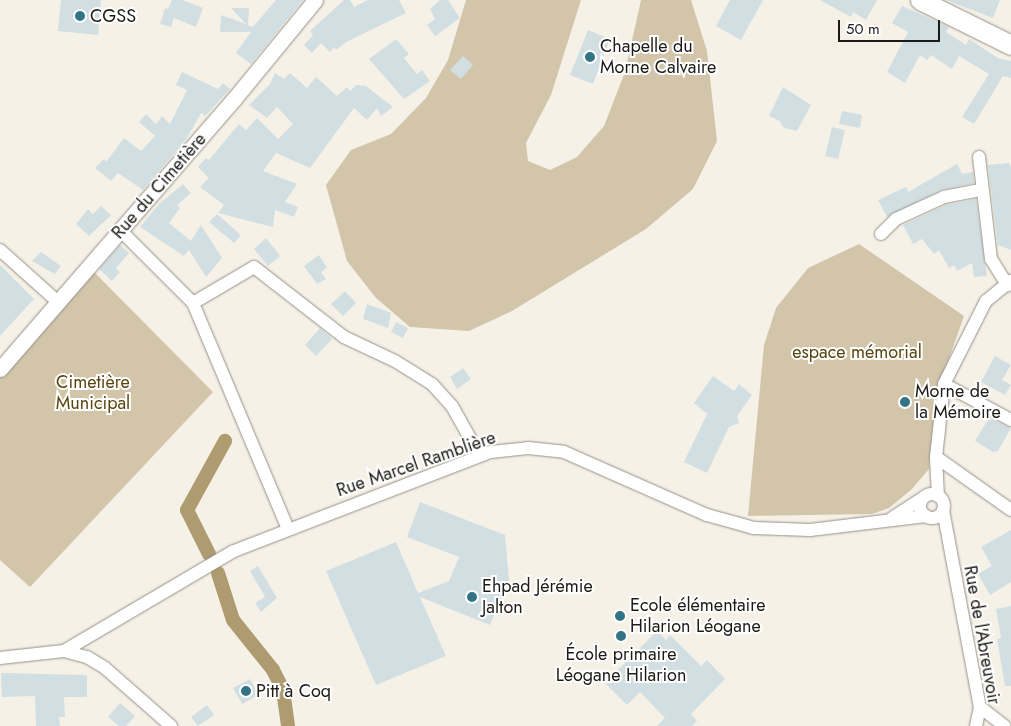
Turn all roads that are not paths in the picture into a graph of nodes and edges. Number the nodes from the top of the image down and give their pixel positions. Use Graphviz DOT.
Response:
graph roads {
  1 [pos="315,0"];
  2 [pos="920,0"];
  3 [pos="1011,45"];
  4 [pos="979,157"];
  5 [pos="981,190"];
  6 [pos="120,230"];
  7 [pos="881,234"];
  8 [pos="0,250"];
  9 [pos="1009,283"];
  10 [pos="57,301"];
  11 [pos="193,303"];
  12 [pos="1,366"];
  13 [pos="944,384"];
  14 [pos="1011,420"];
  15 [pos="480,456"];
  16 [pos="936,457"];
  17 [pos="930,496"];
  18 [pos="943,510"];
  19 [pos="1011,510"];
  20 [pos="928,517"];
  21 [pos="892,518"];
  22 [pos="288,529"];
  23 [pos="949,551"];
  24 [pos="64,651"];
  25 [pos="0,658"];
  26 [pos="980,707"];
  27 [pos="170,726"];
  28 [pos="976,726"];
  29 [pos="1004,726"];
  1 -- 6 [label="street, Rue du Cimetière"];
  2 -- 3 [label="main road"];
  4 -- 5 [label="street"];
  5 -- 7 [label="street"];
  5 -- 9 [label="street"];
  6 -- 10 [label="street, Rue du Cimetière"];
  6 -- 11 [label="street"];
  8 -- 10 [label="street"];
  9 -- 13 [label="street"];
  10 -- 12 [label="street, Rue du Cimetière"];
  11 -- 15 [label="street"];
  11 -- 22 [label="street"];
  13 -- 14 [label="street"];
  13 -- 16 [label="street"];
  15 -- 21 [label="street, Rue Marcel Ramblière"];
  15 -- 22 [label="street, Rue Marcel Ramblière"];
  16 -- 17 [label="street"];
  16 -- 19 [label="street"];
  17 -- 18 [label="street"];
  17 -- 20 [label="street"];
  17 -- 21 [label="street, Rue Marcel Ramblière"];
  18 -- 20 [label="street"];
  18 -- 23 [label="street"];
  20 -- 21 [label="street, Rue Marcel Ramblière"];
  20 -- 23 [label="street"];
  22 -- 24 [label="street, Rue Marcel Ramblière"];
  23 -- 26 [label="street, Rue de l'Abreuvoir"];
  24 -- 25 [label="street, Rue Marcel Ramblière"];
  24 -- 27 [label="street"];
  26 -- 28 [label="street, Rue de l'Abreuvoir"];
  26 -- 29 [label="street"];
}
